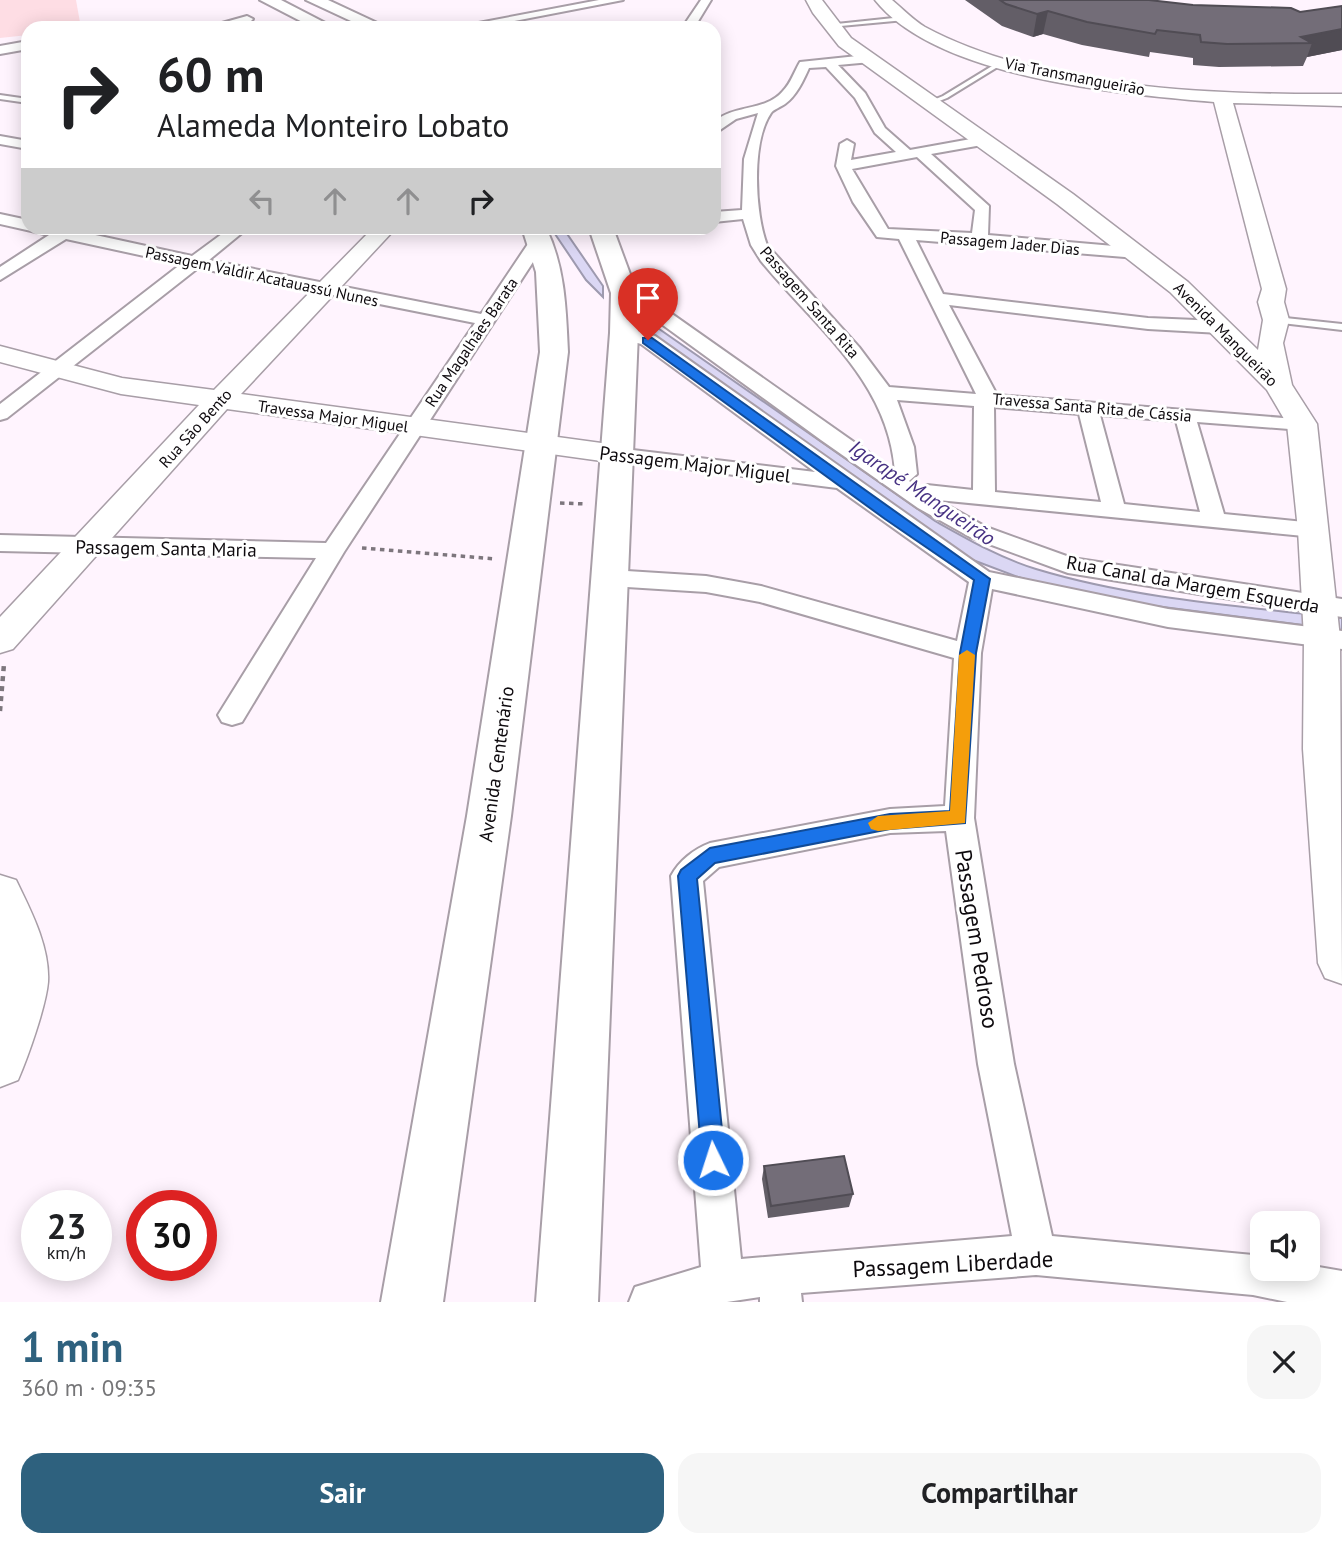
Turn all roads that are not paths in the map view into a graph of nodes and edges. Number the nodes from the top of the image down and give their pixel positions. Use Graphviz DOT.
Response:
graph roads {
  1 [pos="314,0"];
  2 [pos="618,0"];
  3 [pos="706,0"];
  4 [pos="814,0"];
  5 [pos="883,0"];
  6 [pos="275,1"];
  7 [pos="495,9"];
  8 [pos="247,19"];
  9 [pos="504,19"];
  10 [pos="903,19"];
  11 [pos="239,21"];
  12 [pos="314,21"];
  13 [pos="364,21"];
  14 [pos="494,21"];
  15 [pos="692,21"];
  16 [pos="830,25"];
  17 [pos="21,46"];
  18 [pos="0,50"];
  19 [pos="867,59"];
  20 [pos="828,62"];
  21 [pos="1002,62"];
  22 [pos="0,97"];
  23 [pos="1211,98"];
  24 [pos="1342,100"];
  25 [pos="21,101"];
  26 [pos="929,103"];
  27 [pos="766,110"];
  28 [pos="721,122"];
  29 [pos="0,140"];
  30 [pos="982,141"];
  31 [pos="21,144"];
  32 [pos="847,144"];
  33 [pos="1213,150"];
  34 [pos="915,154"];
  35 [pos="844,166"];
  36 [pos="751,214"];
  37 [pos="721,216"];
  38 [pos="0,219"];
  39 [pos="21,224"];
  40 [pos="905,234"];
  41 [pos="60,235"];
  42 [pos="87,235"];
  43 [pos="230,235"];
  44 [pos="378,235"];
  45 [pos="536,235"];
  46 [pos="538,235"];
  47 [pos="603,235"];
  48 [pos="979,239"];
  49 [pos="1137,253"];
  50 [pos="193,262"];
  51 [pos="0,275"];
  52 [pos="622,287"];
  53 [pos="323,290"];
  54 [pos="1250,297"];
  55 [pos="935,299"];
  56 [pos="486,320"];
  57 [pos="1276,320"];
  58 [pos="1220,327"];
  59 [pos="1342,327"];
  60 [pos="624,333"];
  61 [pos="1270,345"];
  62 [pos="0,354"];
  63 [pos="53,370"];
  64 [pos="1278,385"];
  65 [pos="882,393"];
  66 [pos="989,399"];
  67 [pos="219,401"];
  68 [pos="1088,407"];
  69 [pos="0,414"];
  70 [pos="1185,415"];
  71 [pos="1302,424"];
  72 [pos="415,427"];
  73 [pos="544,444"];
  74 [pos="616,454"];
  75 [pos="895,481"];
  76 [pos="847,483"];
  77 [pos="984,496"];
  78 [pos="926,503"];
  79 [pos="1114,509"];
  80 [pos="1214,520"];
  81 [pos="1314,530"];
  82 [pos="0,543"];
  83 [pos="86,547"];
  84 [pos="335,548"];
  85 [pos="611,578"];
  86 [pos="982,579"];
  87 [pos="1331,623"];
  88 [pos="4,636"];
  89 [pos="968,653"];
  90 [pos="232,715"];
  91 [pos="1332,752"];
  92 [pos="959,818"];
  93 [pos="0,894"];
  94 [pos="1342,963"];
  95 [pos="0,1063"];
  96 [pos="1036,1255"];
  97 [pos="723,1283"];
  98 [pos="781,1288"];
  99 [pos="1342,1292"];
  100 [pos="412,1302"];
  101 [pos="567,1302"];
  102 [pos="650,1302"];
  1 -- 13 [label="main road"];
  2 -- 9 [label="street"];
  3 -- 15 [label="street"];
  4 -- 16 [label="street, Avenida Mangueirão"];
  5 -- 10 [label="street, Via Transmangueirão"];
  6 -- 12 [label="main road"];
  7 -- 9 [label="street"];
  8 -- 11 [label="street"];
  9 -- 14 [label="street"];
  10 -- 16 [label="lane"];
  10 -- 21 [label="street, Via Transmangueirão"];
  16 -- 19 [label="street, Avenida Mangueirão"];
  17 -- 18 [label="street"];
  19 -- 20 [label="street"];
  19 -- 26 [label="street, Avenida Mangueirão"];
  20 -- 27 [label="street"];
  20 -- 34 [label="street"];
  21 -- 23 [label="street, Via Transmangueirão"];
  21 -- 26 [label="lane"];
  22 -- 25 [label="lane"];
  23 -- 24 [label="street, Via Transmangueirão"];
  23 -- 33 [label="street"];
  23 -- 57 [label="street"];
  26 -- 30 [label="street, Avenida Mangueirão"];
  27 -- 28 [label="street"];
  27 -- 36 [label="street, Passagem Santa Rita"];
  29 -- 31 [label="street"];
  30 -- 34 [label="street"];
  30 -- 49 [label="street, Avenida Mangueirão"];
  32 -- 35 [label="street"];
  34 -- 35 [label="street"];
  34 -- 48 [label="street"];
  35 -- 40 [label="street, Passagem Jader Dias"];
  36 -- 37 [label="street"];
  36 -- 65 [label="street, Passagem Santa Rita"];
  38 -- 39 [label="street"];
  40 -- 48 [label="street, Passagem Jader Dias"];
  40 -- 55 [label="street"];
  41 -- 51 [label="street"];
  42 -- 50 [label="street, Passagem Valdir Acatauassú Nunes"];
  43 -- 50 [label="street"];
  44 -- 53 [label="street, Rua São Bento"];
  45 -- 56 [label="street, Rua Magalhães Barata"];
  46 -- 73 [label="main road, Avenida Centenário"];
  47 -- 52 [label="main road"];
  48 -- 49 [label="street, Passagem Jader Dias"];
  49 -- 58 [label="street, Avenida Mangueirão"];
  50 -- 53 [label="street, Passagem Valdir Acatauassú Nunes"];
  50 -- 63 [label="street"];
  52 -- 60 [label="main road"];
  52 -- 75 [label="street, Rua Canal da Margem Esquerda"];
  53 -- 56 [label="street, Passagem Valdir Acatauassú Nunes"];
  53 -- 67 [label="street, Rua São Bento"];
  54 -- 61 [label="street"];
  55 -- 58 [label="street"];
  55 -- 66 [label="street"];
  56 -- 72 [label="street, Rua Magalhães Barata"];
  57 -- 59 [label="lane"];
  57 -- 61 [label="street"];
  58 -- 64 [label="street, Avenida Mangueirão"];
  60 -- 74 [label="main road"];
  60 -- 76 [label="street"];
  61 -- 64 [label="street"];
  62 -- 63 [label="street, Travessa Major Miguel"];
  63 -- 67 [label="street, Travessa Major Miguel"];
  63 -- 69 [label="street"];
  64 -- 71 [label="street, Avenida Mangueirão"];
  65 -- 66 [label="street, Travessa Santa Rita de Cássia"];
  65 -- 75 [label="street, Passagem Santa Rita"];
  66 -- 68 [label="street, Travessa Santa Rita de Cássia"];
  66 -- 77 [label="street"];
  67 -- 72 [label="street, Travessa Major Miguel"];
  67 -- 83 [label="street, Rua São Bento"];
  68 -- 70 [label="street, Travessa Santa Rita de Cássia"];
  68 -- 79 [label="street"];
  70 -- 71 [label="street, Travessa Santa Rita de Cássia"];
  70 -- 80 [label="street"];
  71 -- 81 [label="street, Avenida Mangueirão"];
  72 -- 73 [label="street, Travessa Major Miguel"];
  72 -- 84 [label="street, Rua Magalhães Barata"];
  73 -- 74 [label="street, Passagem Major Miguel"];
  73 -- 100 [label="main road, Avenida Centenário"];
  74 -- 76 [label="street, Passagem Major Miguel"];
  74 -- 85 [label="main road"];
  75 -- 78 [label="street, Rua Canal da Margem Esquerda"];
  76 -- 86 [label="street"];
  77 -- 78 [label="street"];
  77 -- 79 [label="street"];
  78 -- 87 [label="street, Rua Canal da Margem Esquerda"];
  79 -- 80 [label="street"];
  80 -- 81 [label="street"];
  81 -- 87 [label="street, Avenida Mangueirão"];
  82 -- 83 [label="street, Passagem Santa Maria"];
  83 -- 84 [label="street, Passagem Santa Maria"];
  83 -- 88 [label="street, Rua São Bento"];
  84 -- 90 [label="street, Rua Magalhães Barata"];
  85 -- 89 [label="street"];
  85 -- 101 [label="main road"];
  86 -- 87 [label="street"];
  86 -- 89 [label="street, Passagem Pedroso"];
  87 -- 91 [label="street, Avenida Mangueirão"];
  89 -- 92 [label="street, Passagem Pedroso"];
  91 -- 94 [label="street, Avenida Mangueirão"];
  92 -- 96 [label="street, Passagem Pedroso"];
  92 -- 97 [label="street"];
  93 -- 95 [label="street"];
  96 -- 98 [label="street, Passagem Liberdade"];
  96 -- 99 [label="street, Passagem Liberdade"];
  97 -- 98 [label="street, Passagem Liberdade"];
  97 -- 102 [label="street, Passagem Liberdade"];
}
